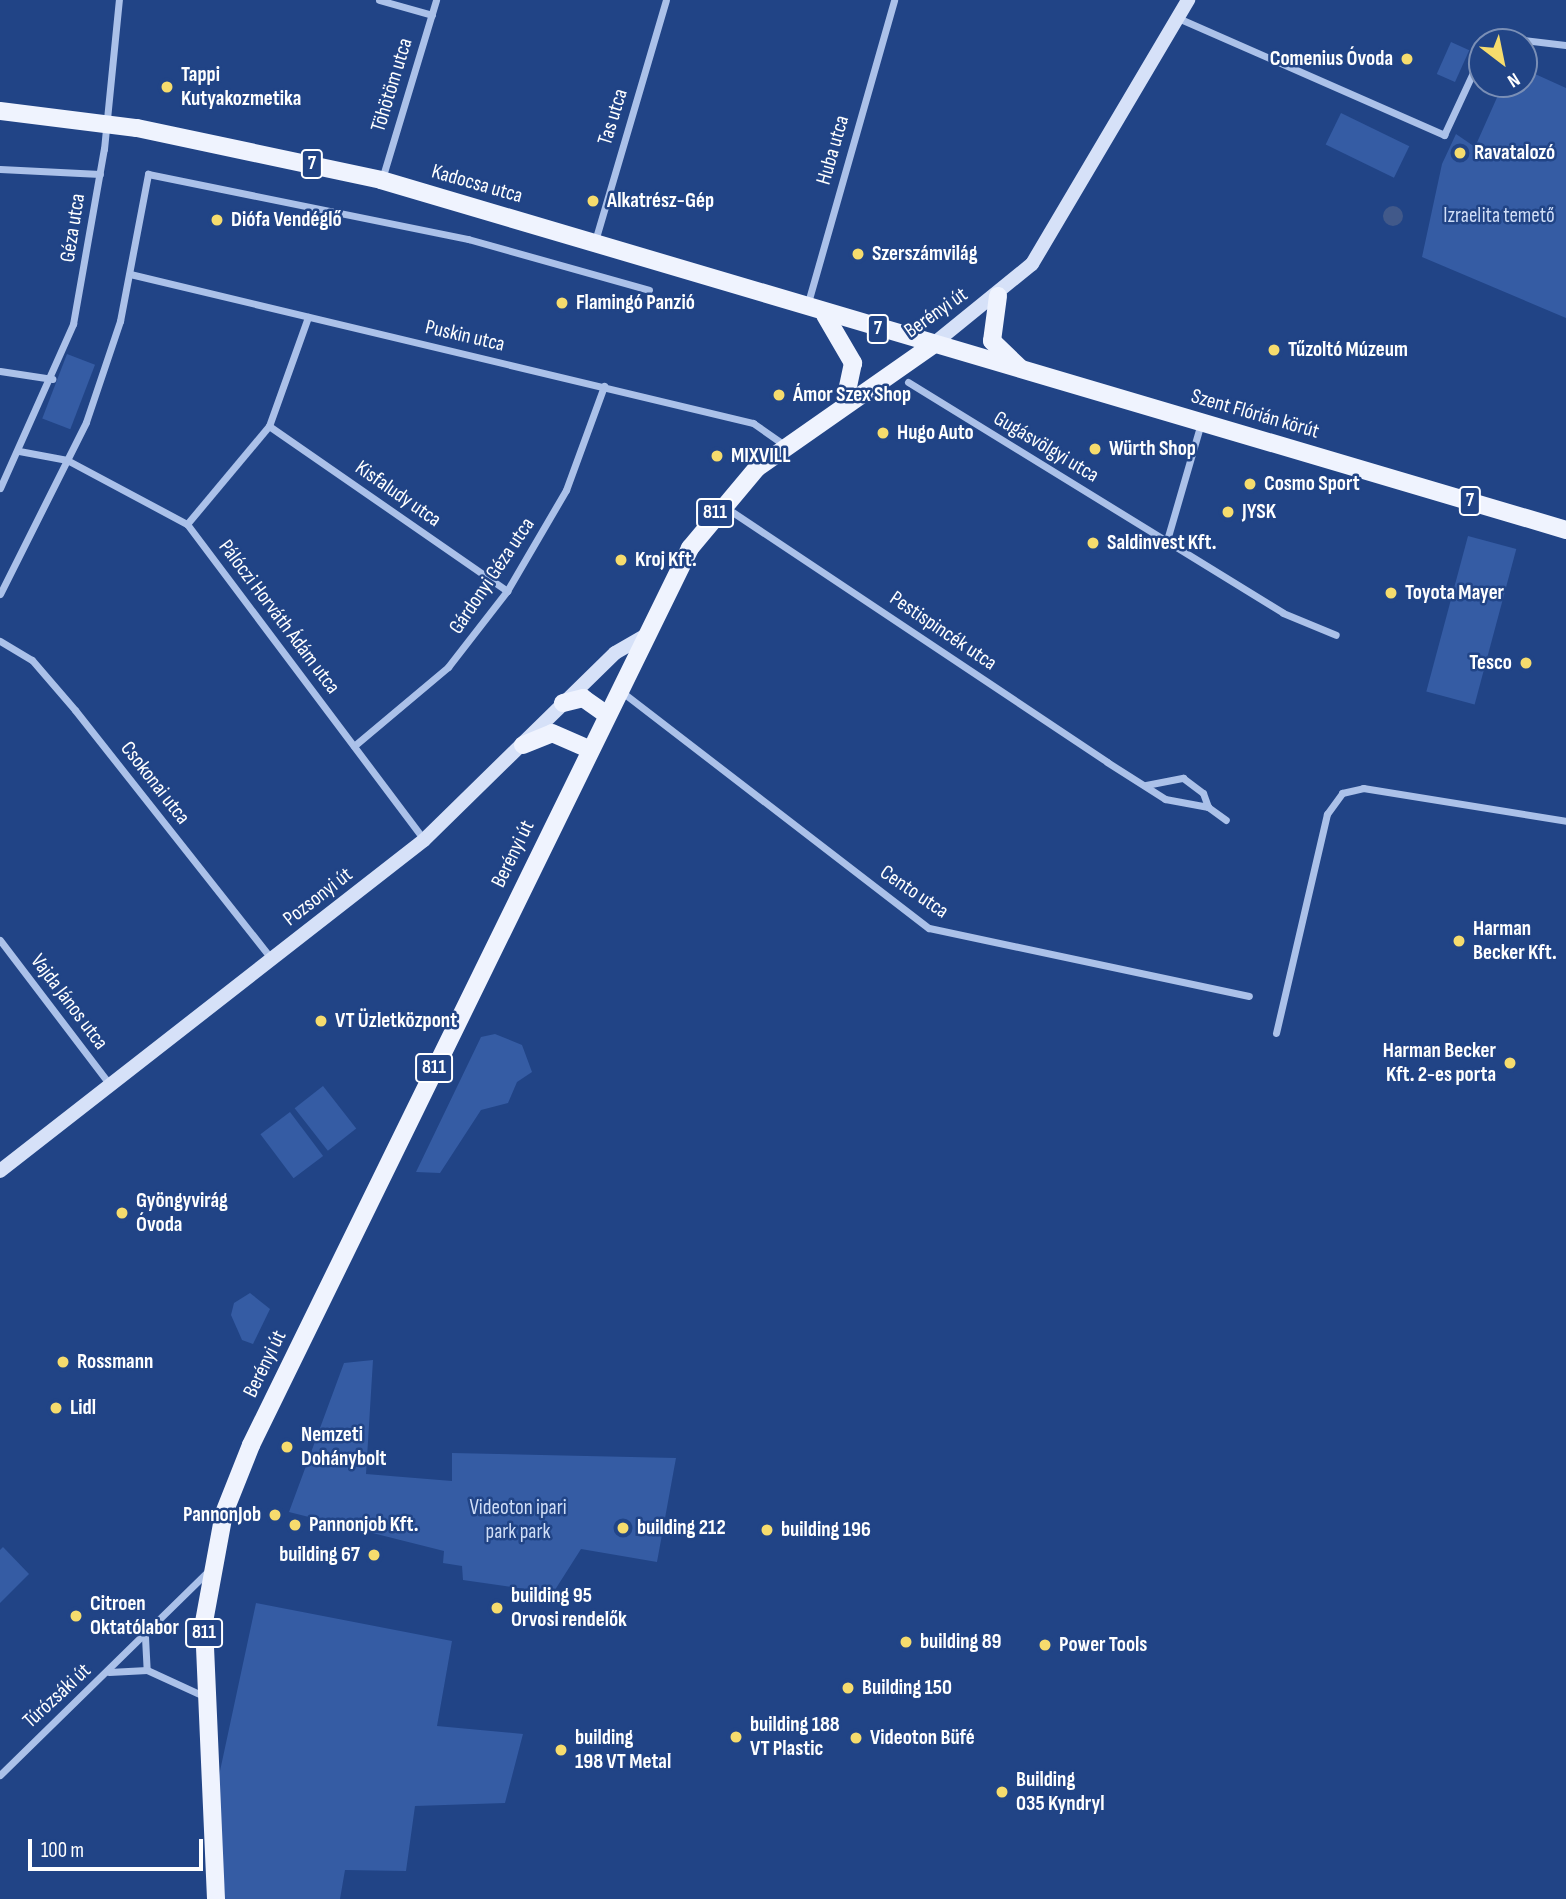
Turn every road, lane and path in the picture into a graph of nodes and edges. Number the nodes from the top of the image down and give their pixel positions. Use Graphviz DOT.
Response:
graph roads {
  1 [pos="119,0"];
  2 [pos="379,0"];
  3 [pos="436,0"];
  4 [pos="666,0"];
  5 [pos="894,0"];
  6 [pos="1188,0"];
  7 [pos="432,15"];
  8 [pos="1178,18"];
  9 [pos="1538,42"];
  10 [pos="1566,45"];
  11 [pos="1468,83"];
  12 [pos="0,111"];
  13 [pos="107,123"];
  14 [pos="0,169"];
  15 [pos="100,174"];
  16 [pos="381,180"];
  17 [pos="593,245"];
  18 [pos="130,274"];
  19 [pos="649,290"];
  20 [pos="998,296"];
  21 [pos="806,310"];
  22 [pos="825,315"];
  23 [pos="308,317"];
  24 [pos="931,346"];
  25 [pos="0,371"];
  26 [pos="1035,377"];
  27 [pos="52,379"];
  28 [pos="908,382"];
  29 [pos="604,386"];
  30 [pos="845,400"];
  31 [pos="1201,421"];
  32 [pos="269,426"];
  33 [pos="785,445"];
  34 [pos="19,451"];
  35 [pos="67,460"];
  36 [pos="0,488"];
  37 [pos="721,505"];
  38 [pos="187,524"];
  39 [pos="1566,530"];
  40 [pos="1167,540"];
  41 [pos="508,591"];
  42 [pos="0,594"];
  43 [pos="1336,635"];
  44 [pos="643,636"];
  45 [pos="0,641"];
  46 [pos="618,690"];
  47 [pos="563,703"];
  48 [pos="606,714"];
  49 [pos="523,745"];
  50 [pos="354,746"];
  51 [pos="589,749"];
  52 [pos="1146,785"];
  53 [pos="1208,807"];
  54 [pos="1226,820"];
  55 [pos="1566,821"];
  56 [pos="424,840"];
  57 [pos="0,940"];
  58 [pos="272,959"];
  59 [pos="1249,996"];
  60 [pos="1276,1032"];
  61 [pos="110,1085"];
  62 [pos="0,1171"];
  63 [pos="211,1569"];
  64 [pos="146,1634"];
  65 [pos="147,1670"];
  66 [pos="108,1672"];
  67 [pos="206,1697"];
  68 [pos="0,1775"];
  69 [pos="216,1899"];
  1 -- 13 [label="street, Géza utca"];
  2 -- 7 [label="street"];
  3 -- 7 [label="street, Töhötöm utca"];
  4 -- 17 [label="street, Tas utca"];
  5 -- 21 [label="street, Huba utca"];
  6 -- 8 [label="street, Berényi út"];
  7 -- 16 [label="street, Töhötöm utca"];
  8 -- 11 [label="street"];
  8 -- 20 [label="street, Berényi út"];
  9 -- 10 [label="street"];
  12 -- 13 [label="main road, Kadocsa utca / 7"];
  13 -- 15 [label="street, Géza utca"];
  13 -- 16 [label="main road, Kadocsa utca / 7"];
  14 -- 15 [label="street"];
  15 -- 27 [label="street, Géza utca"];
  16 -- 17 [label="main road, Kadocsa utca / 7"];
  17 -- 21 [label="main road, Kadocsa utca / 7"];
  18 -- 19 [label="street"];
  18 -- 23 [label="street, Puskin utca"];
  18 -- 35 [label="street"];
  20 -- 24 [label="street, Berényi út"];
  20 -- 26 [label="main road"];
  21 -- 22 [label="main road, Kadocsa utca / 7"];
  22 -- 24 [label="main road, Kadocsa utca / 7"];
  22 -- 30 [label="main road"];
  23 -- 29 [label="street, Puskin utca"];
  23 -- 32 [label="street"];
  24 -- 26 [label="main road, Szent Flórián körút / 7"];
  24 -- 30 [label="main road, Berényi út / 811"];
  25 -- 27 [label="street"];
  26 -- 31 [label="main road, Szent Flórián körút / 7"];
  27 -- 34 [label="street, Géza utca"];
  28 -- 40 [label="street, Gugásvölgyi utca"];
  29 -- 33 [label="street, Puskin utca"];
  29 -- 41 [label="street, Gárdonyi Géza utca"];
  30 -- 33 [label="main road, Berényi út / 811"];
  31 -- 39 [label="main road, Szent Flórián körút / 7"];
  31 -- 40 [label="street"];
  32 -- 38 [label="street"];
  32 -- 41 [label="street, Kisfaludy utca"];
  33 -- 37 [label="main road, Berényi út / 811"];
  34 -- 35 [label="street"];
  34 -- 36 [label="street, Géza utca"];
  35 -- 38 [label="street, Pálóczi Horváth Ádám utca"];
  35 -- 42 [label="street"];
  37 -- 44 [label="main road, Berényi út / 811"];
  37 -- 52 [label="street, Pestispincék utca"];
  38 -- 50 [label="street, Pálóczi Horváth Ádám utca"];
  40 -- 43 [label="street, Gugásvölgyi utca"];
  41 -- 50 [label="street, Gárdonyi Géza utca"];
  44 -- 46 [label="main road, Berényi út / 811"];
  44 -- 47 [label="street, Pozsonyi út"];
  45 -- 58 [label="street, Csokonai utca"];
  46 -- 48 [label="main road, Berényi út / 811"];
  46 -- 59 [label="street, Cento utca"];
  47 -- 48 [label="main road"];
  47 -- 49 [label="street, Pozsonyi út"];
  48 -- 51 [label="main road, Berényi út / 811"];
  49 -- 51 [label="main road"];
  49 -- 56 [label="street, Pozsonyi út"];
  50 -- 56 [label="street, Pálóczi Horváth Ádám utca"];
  51 -- 63 [label="main road, Berényi út / 811"];
  52 -- 53 [label="street, Pestispincék utca"];
  52 -- 53 [label="street, Pestispincék utca"];
  53 -- 54 [label="street, Pestispincék utca"];
  55 -- 60 [label="street"];
  56 -- 58 [label="street, Pozsonyi út"];
  57 -- 61 [label="street, Vajda János utca"];
  58 -- 61 [label="street, Pozsonyi út"];
  61 -- 62 [label="street, Pozsonyi út"];
  63 -- 64 [label="street, Túrózsáki út"];
  63 -- 67 [label="main road, Berényi út / 811"];
  64 -- 65 [label="street"];
  64 -- 66 [label="street, Túrózsáki út"];
  65 -- 66 [label="street, Túrózsáki út"];
  65 -- 67 [label="street, Túrózsáki út"];
  66 -- 68 [label="street, Túrózsáki út"];
  67 -- 69 [label="main road, Berényi út / 811"];
}
